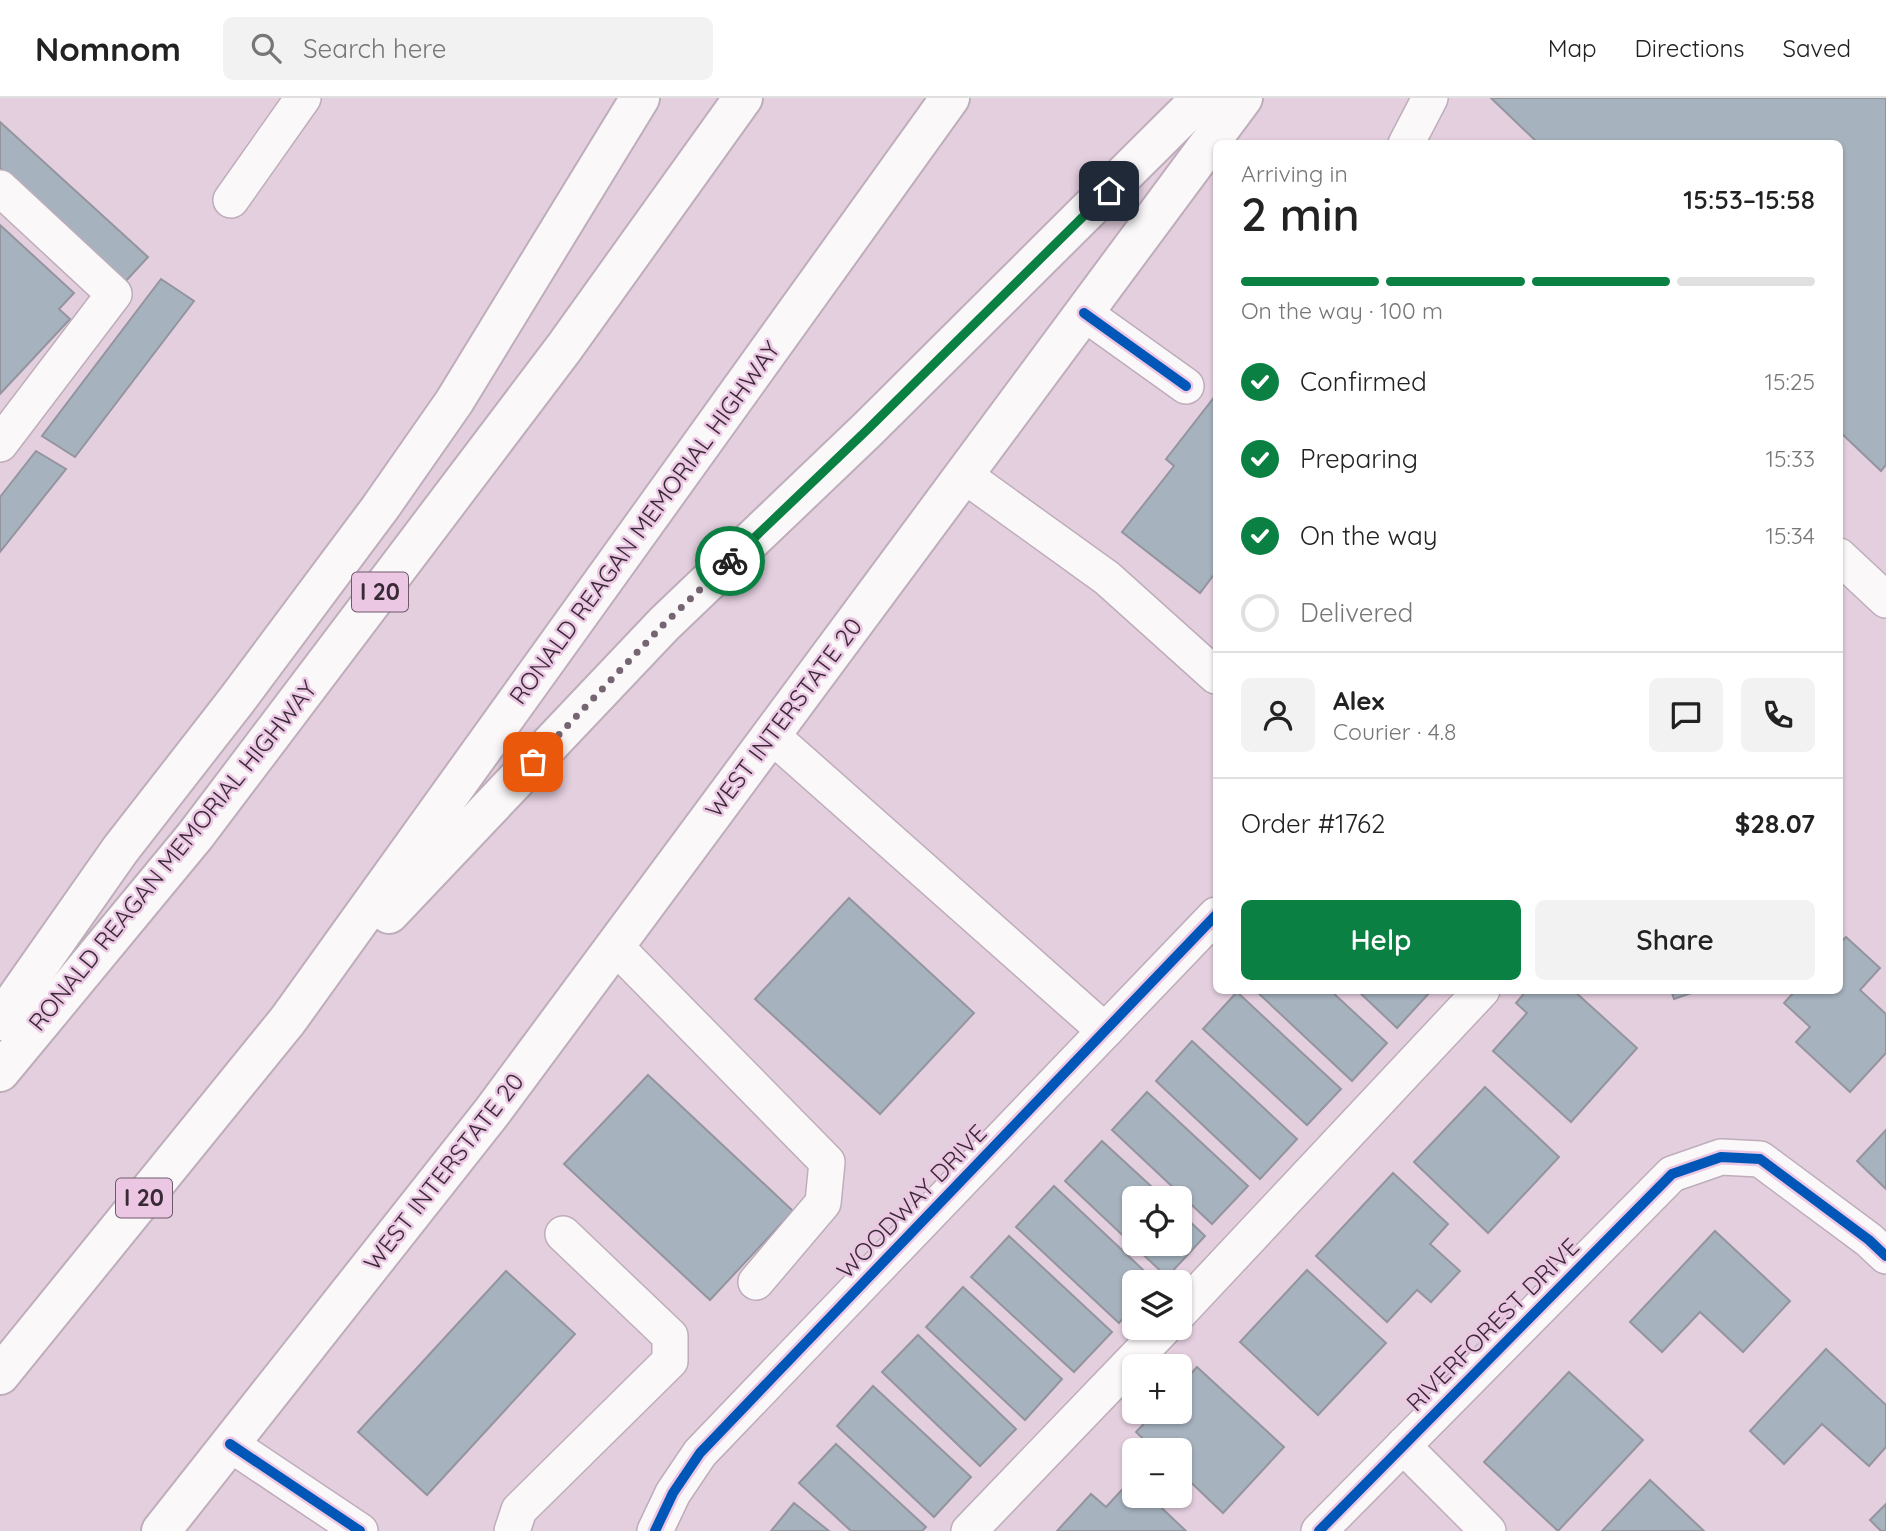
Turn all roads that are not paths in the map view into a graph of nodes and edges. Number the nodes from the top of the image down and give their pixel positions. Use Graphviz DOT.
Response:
graph roads {
  1 [pos="303,98"];
  2 [pos="640,98"];
  3 [pos="743,98"];
  4 [pos="950,98"];
  5 [pos="1201,98"];
  6 [pos="1243,98"];
  7 [pos="1430,98"];
  8 [pos="1408,140"];
  9 [pos="0,188"];
  10 [pos="231,200"];
  11 [pos="1084,313"];
  12 [pos="1186,386"];
  13 [pos="0,444"];
  14 [pos="964,475"];
  15 [pos="1843,560"];
  16 [pos="1886,600"];
  17 [pos="1213,673"];
  18 [pos="771,735"];
  19 [pos="1213,918"];
  20 [pos="615,946"];
  21 [pos="1478,994"];
  22 [pos="288,1020"];
  23 [pos="0,1021"];
  24 [pos="1105,1031"];
  25 [pos="0,1072"];
  26 [pos="563,1234"];
  27 [pos="1886,1256"];
  28 [pos="756,1282"];
  29 [pos="1192,1299"];
  30 [pos="1152,1340"];
  31 [pos="0,1376"];
  32 [pos="230,1444"];
  33 [pos="1403,1446"];
  34 [pos="161,1531"];
  35 [pos="360,1531"];
  36 [pos="512,1531"];
  37 [pos="655,1531"];
  38 [pos="969,1531"];
  39 [pos="1319,1531"];
  40 [pos="1488,1531"];
  1 -- 10 [label="street"];
  2 -- 23 [label="main road"];
  3 -- 25 [label="main road, RONALD REAGAN MEMORIAL HIGHWAY / I 20"];
  4 -- 22 [label="main road, RONALD REAGAN MEMORIAL HIGHWAY / I 20"];
  5 -- 22 [label="main road"];
  6 -- 11 [label="main road, WEST INTERSTATE 20"];
  7 -- 8 [label="street"];
  9 -- 13 [label="street"];
  11 -- 12 [label="street"];
  11 -- 14 [label="main road, WEST INTERSTATE 20"];
  14 -- 17 [label="street"];
  14 -- 18 [label="main road, WEST INTERSTATE 20"];
  15 -- 16 [label="street"];
  18 -- 20 [label="main road, WEST INTERSTATE 20"];
  18 -- 24 [label="street"];
  19 -- 24 [label="street, WOODWAY DRIVE"];
  20 -- 28 [label="street"];
  20 -- 32 [label="main road, WEST INTERSTATE 20"];
  21 -- 29 [label="street"];
  22 -- 31 [label="main road, RONALD REAGAN MEMORIAL HIGHWAY / I 20"];
  24 -- 37 [label="street, WOODWAY DRIVE"];
  26 -- 36 [label="street"];
  27 -- 33 [label="street, RIVERFOREST DRIVE"];
  30 -- 38 [label="street"];
  32 -- 34 [label="main road, WEST INTERSTATE 20"];
  32 -- 35 [label="street"];
  33 -- 39 [label="street, RIVERFOREST DRIVE"];
  33 -- 40 [label="street"];
}
